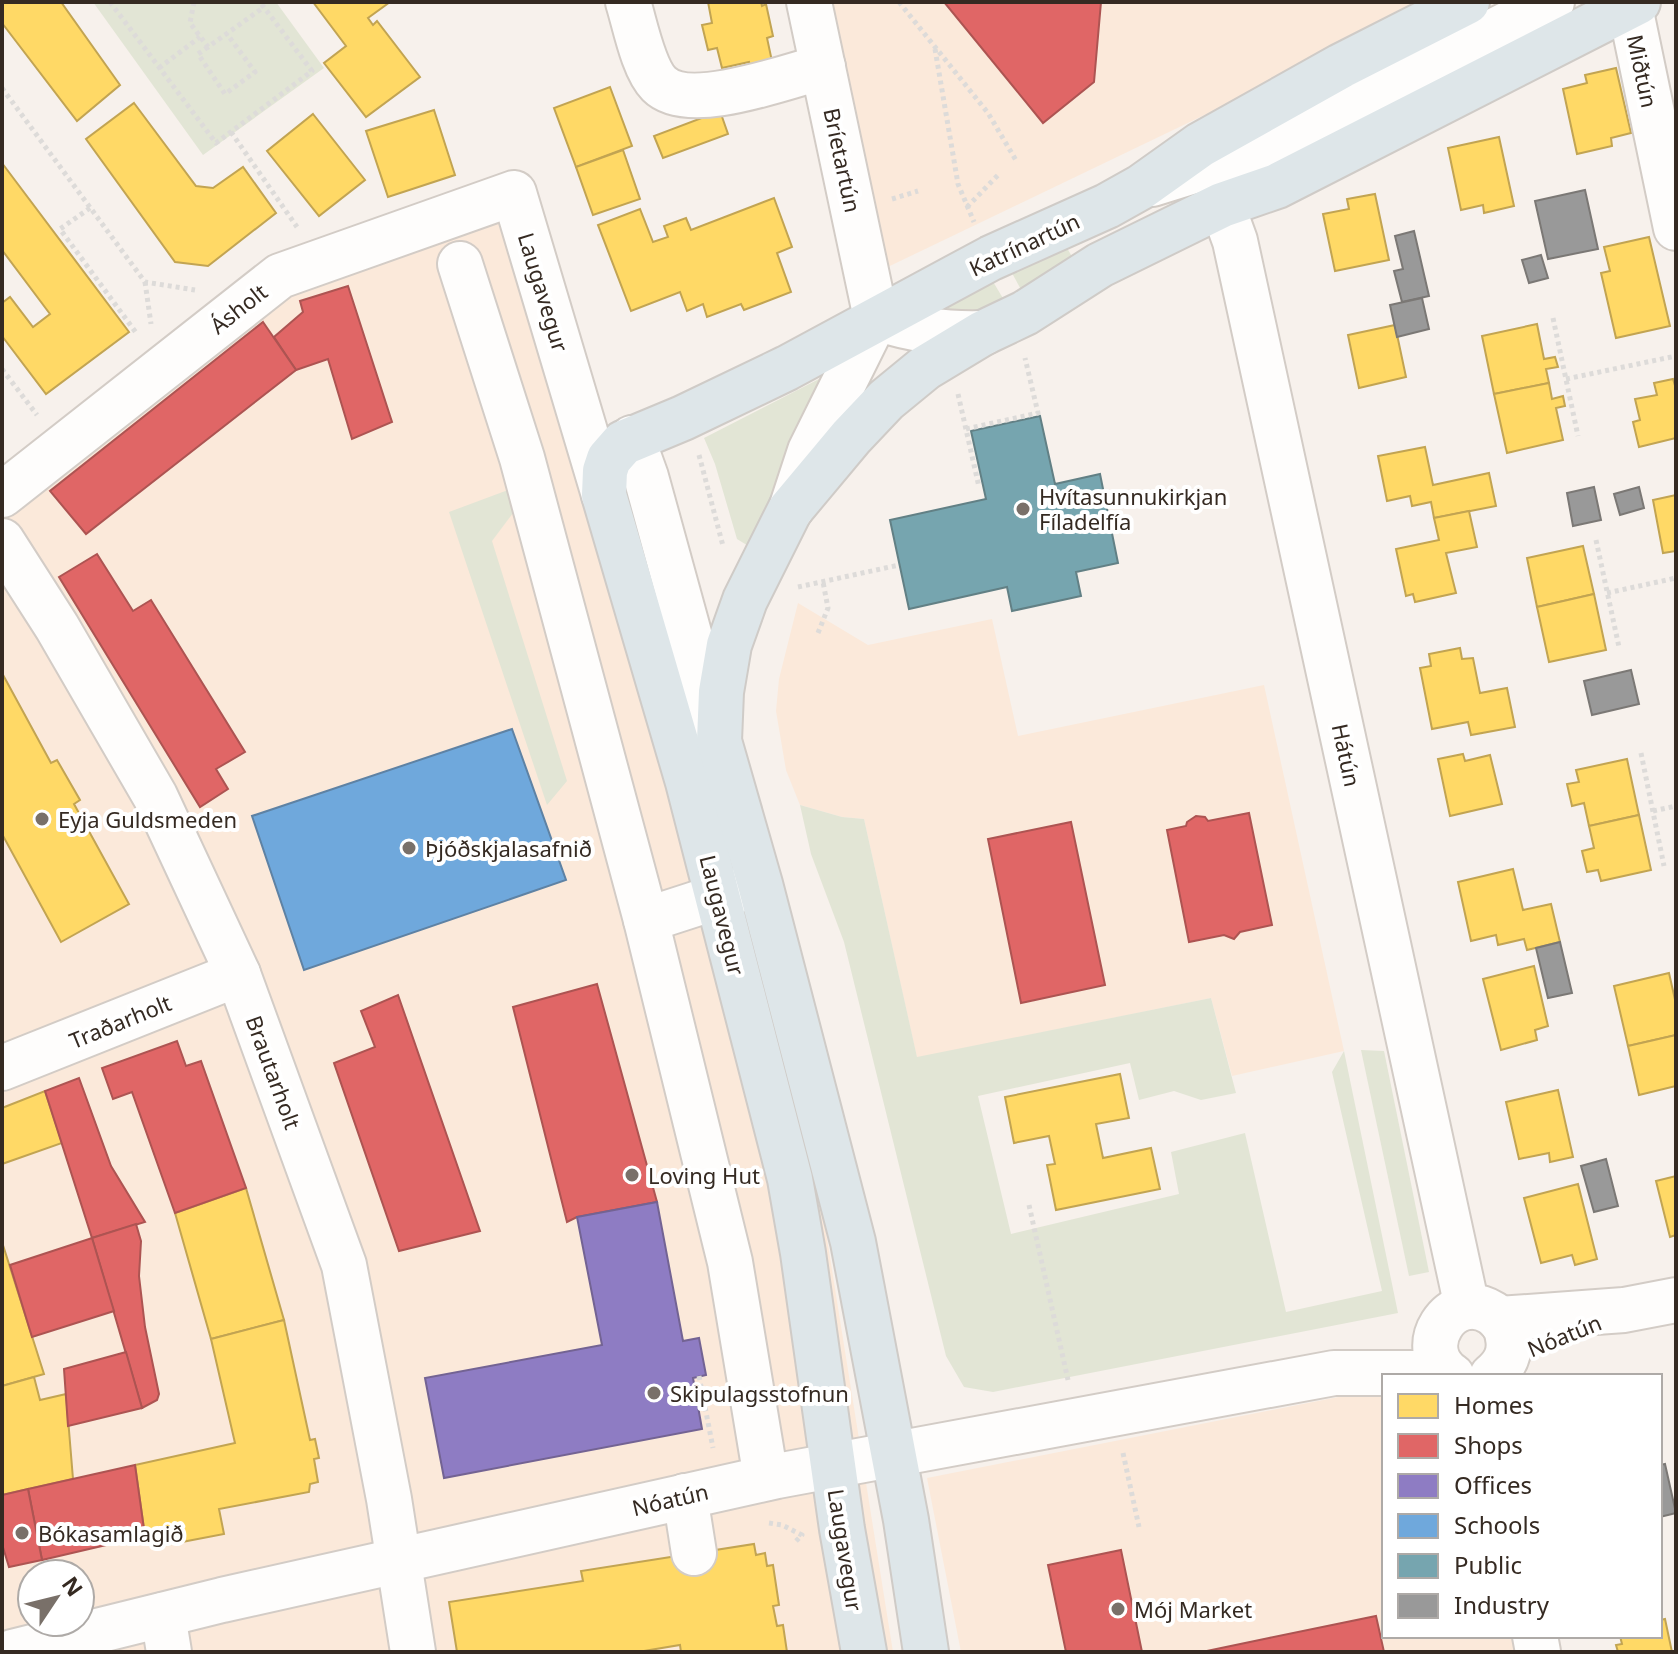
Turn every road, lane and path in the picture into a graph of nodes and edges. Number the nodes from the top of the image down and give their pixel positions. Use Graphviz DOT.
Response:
graph roads {
  1 [pos="110,2"];
  2 [pos="194,2"];
  3 [pos="628,2"];
  4 [pos="809,2"];
  5 [pos="899,2"];
  6 [pos="1467,2"];
  7 [pos="1552,2"];
  8 [pos="262,4"];
  9 [pos="1634,5"];
  10 [pos="227,34"];
  11 [pos="200,37"];
  12 [pos="208,47"];
  13 [pos="935,48"];
  14 [pos="823,67"];
  15 [pos="159,68"];
  16 [pos="2,88"];
  17 [pos="1354,101"];
  18 [pos="231,132"];
  19 [pos="1017,162"];
  20 [pos="999,174"];
  21 [pos="1141,187"];
  22 [pos="918,191"];
  23 [pos="514,193"];
  24 [pos="884,201"];
  25 [pos="1222,205"];
  26 [pos="967,207"];
  27 [pos="90,208"];
  28 [pos="1676,228"];
  29 [pos="977,232"];
  30 [pos="460,264"];
  31 [pos="310,265"];
  32 [pos="227,317"];
  33 [pos="876,318"];
  34 [pos="1553,318"];
  35 [pos="983,333"];
  36 [pos="145,345"];
  37 [pos="1024,353"];
  38 [pos="1676,356"];
  39 [pos="2,369"];
  40 [pos="8,377"];
  41 [pos="1566,379"];
  42 [pos="957,390"];
  43 [pos="966,429"];
  44 [pos="1578,436"];
  45 [pos="588,438"];
  46 [pos="632,438"];
  47 [pos="696,445"];
  48 [pos="522,458"];
  49 [pos="979,487"];
  50 [pos="2,495"];
  51 [pos="604,495"];
  52 [pos="790,510"];
  53 [pos="716,513"];
  54 [pos="1596,540"];
  55 [pos="7,559"];
  56 [pos="899,565"];
  57 [pos="1676,578"];
  58 [pos="784,581"];
  59 [pos="823,582"];
  60 [pos="1607,593"];
  61 [pos="818,633"];
  62 [pos="1619,647"];
  63 [pos="719,741"];
  64 [pos="1641,753"];
  65 [pos="1676,806"];
  66 [pos="1653,811"];
  67 [pos="1664,866"];
  68 [pos="739,890"];
  69 [pos="646,920"];
  70 [pos="238,974"];
  71 [pos="2,1068"];
  72 [pos="1029,1205"];
  73 [pos="1676,1300"];
  74 [pos="1624,1310"];
  75 [pos="1468,1317"];
  76 [pos="1063,1360"];
  77 [pos="1499,1369"];
  78 [pos="1334,1373"];
  79 [pos="1449,1374"];
  80 [pos="699,1376"];
  81 [pos="713,1448"];
  82 [pos="1123,1451"];
  83 [pos="894,1455"];
  84 [pos="833,1466"];
  85 [pos="766,1478"];
  86 [pos="685,1496"];
  87 [pos="1139,1527"];
  88 [pos="694,1553"];
  89 [pos="399,1561"];
  90 [pos="166,1633"];
  91 [pos="12,1652"];
  92 [pos="413,1652"];
  93 [pos="864,1652"];
  94 [pos="926,1652"];
  1 -- 15 [label="path"];
  2 -- 11 [label="path"];
  3 -- 14 [label="street"];
  4 -- 14 [label="street, Bríetartún"];
  5 -- 13 [label="path"];
  6 -- 21 [label="main road, Katrínartún"];
  7 -- 17 [label="street"];
  8 -- 10 [label="path"];
  8 -- 18 [label="path"];
  9 -- 25 [label="main road"];
  9 -- 28 [label="street, Miðtún"];
  10 -- 12 [label="path"];
  10 -- 12 [label="path"];
  11 -- 12 [label="path"];
  11 -- 15 [label="path"];
  13 -- 19 [label="path"];
  13 -- 26 [label="path"];
  14 -- 33 [label="street, Bríetartún"];
  15 -- 18 [label="path"];
  16 -- 27 [label="path"];
  17 -- 21 [label="street"];
  17 -- 25 [label="street"];
  18 -- 31 [label="path"];
  20 -- 26 [label="path"];
  21 -- 33 [label="main road, Katrínartún"];
  22 -- 24 [label="path"];
  23 -- 31 [label="street, Ásholt"];
  23 -- 45 [label="street, Laugavegur"];
  25 -- 35 [label="main road"];
  25 -- 75 [label="street, Hátún"];
  26 -- 29 [label="path"];
  27 -- 32 [label="path"];
  27 -- 36 [label="path"];
  30 -- 48 [label="street"];
  31 -- 32 [label="street, Ásholt"];
  32 -- 50 [label="street, Ásholt"];
  33 -- 35 [label="street"];
  33 -- 46 [label="main road, Katrínartún"];
  33 -- 52 [label="street"];
  34 -- 41 [label="path"];
  35 -- 52 [label="main road"];
  37 -- 43 [label="path"];
  38 -- 41 [label="path"];
  39 -- 40 [label="path"];
  41 -- 44 [label="path"];
  42 -- 43 [label="path"];
  43 -- 49 [label="path"];
  45 -- 48 [label="street"];
  45 -- 51 [label="street, Laugavegur"];
  46 -- 51 [label="main road, Katrínartún"];
  46 -- 63 [label="street, Laugavegur"];
  47 -- 53 [label="path"];
  48 -- 69 [label="street"];
  51 -- 68 [label="main road, Laugavegur"];
  52 -- 63 [label="main road"];
  54 -- 60 [label="path"];
  55 -- 70 [label="street, Brautarholt"];
  56 -- 59 [label="path"];
  57 -- 60 [label="path"];
  58 -- 59 [label="path"];
  59 -- 61 [label="path"];
  60 -- 62 [label="path"];
  63 -- 68 [label="main road, Laugavegur"];
  64 -- 66 [label="path"];
  65 -- 66 [label="path"];
  66 -- 67 [label="path"];
  68 -- 69 [label="street"];
  68 -- 83 [label="main road, Laugavegur"];
  68 -- 84 [label="main road, Laugavegur"];
  69 -- 85 [label="street"];
  70 -- 71 [label="street, Traðarholt"];
  70 -- 89 [label="street, Brautarholt"];
  72 -- 76 [label="path"];
  73 -- 74 [label="street, Nóatún"];
  74 -- 75 [label="street, Nóatún"];
  74 -- 77 [label="street, Nóatún"];
  75 -- 77 [label="street, Nóatún"];
  75 -- 78 [label="street, Nóatún"];
  75 -- 79 [label="street, Nóatún"];
  78 -- 79 [label="street, Nóatún"];
  78 -- 83 [label="street, Nóatún"];
  80 -- 81 [label="path"];
  82 -- 87 [label="path"];
  83 -- 84 [label="street, Nóatún"];
  83 -- 94 [label="main road, Laugavegur"];
  84 -- 85 [label="street, Nóatún"];
  84 -- 93 [label="main road, Laugavegur"];
  85 -- 86 [label="street, Nóatún"];
  86 -- 88 [label="street"];
  86 -- 89 [label="street, Nóatún"];
  89 -- 90 [label="street, Nóatún"];
  89 -- 92 [label="street, Brautarholt"];
  90 -- 91 [label="street, Nóatún"];
}
